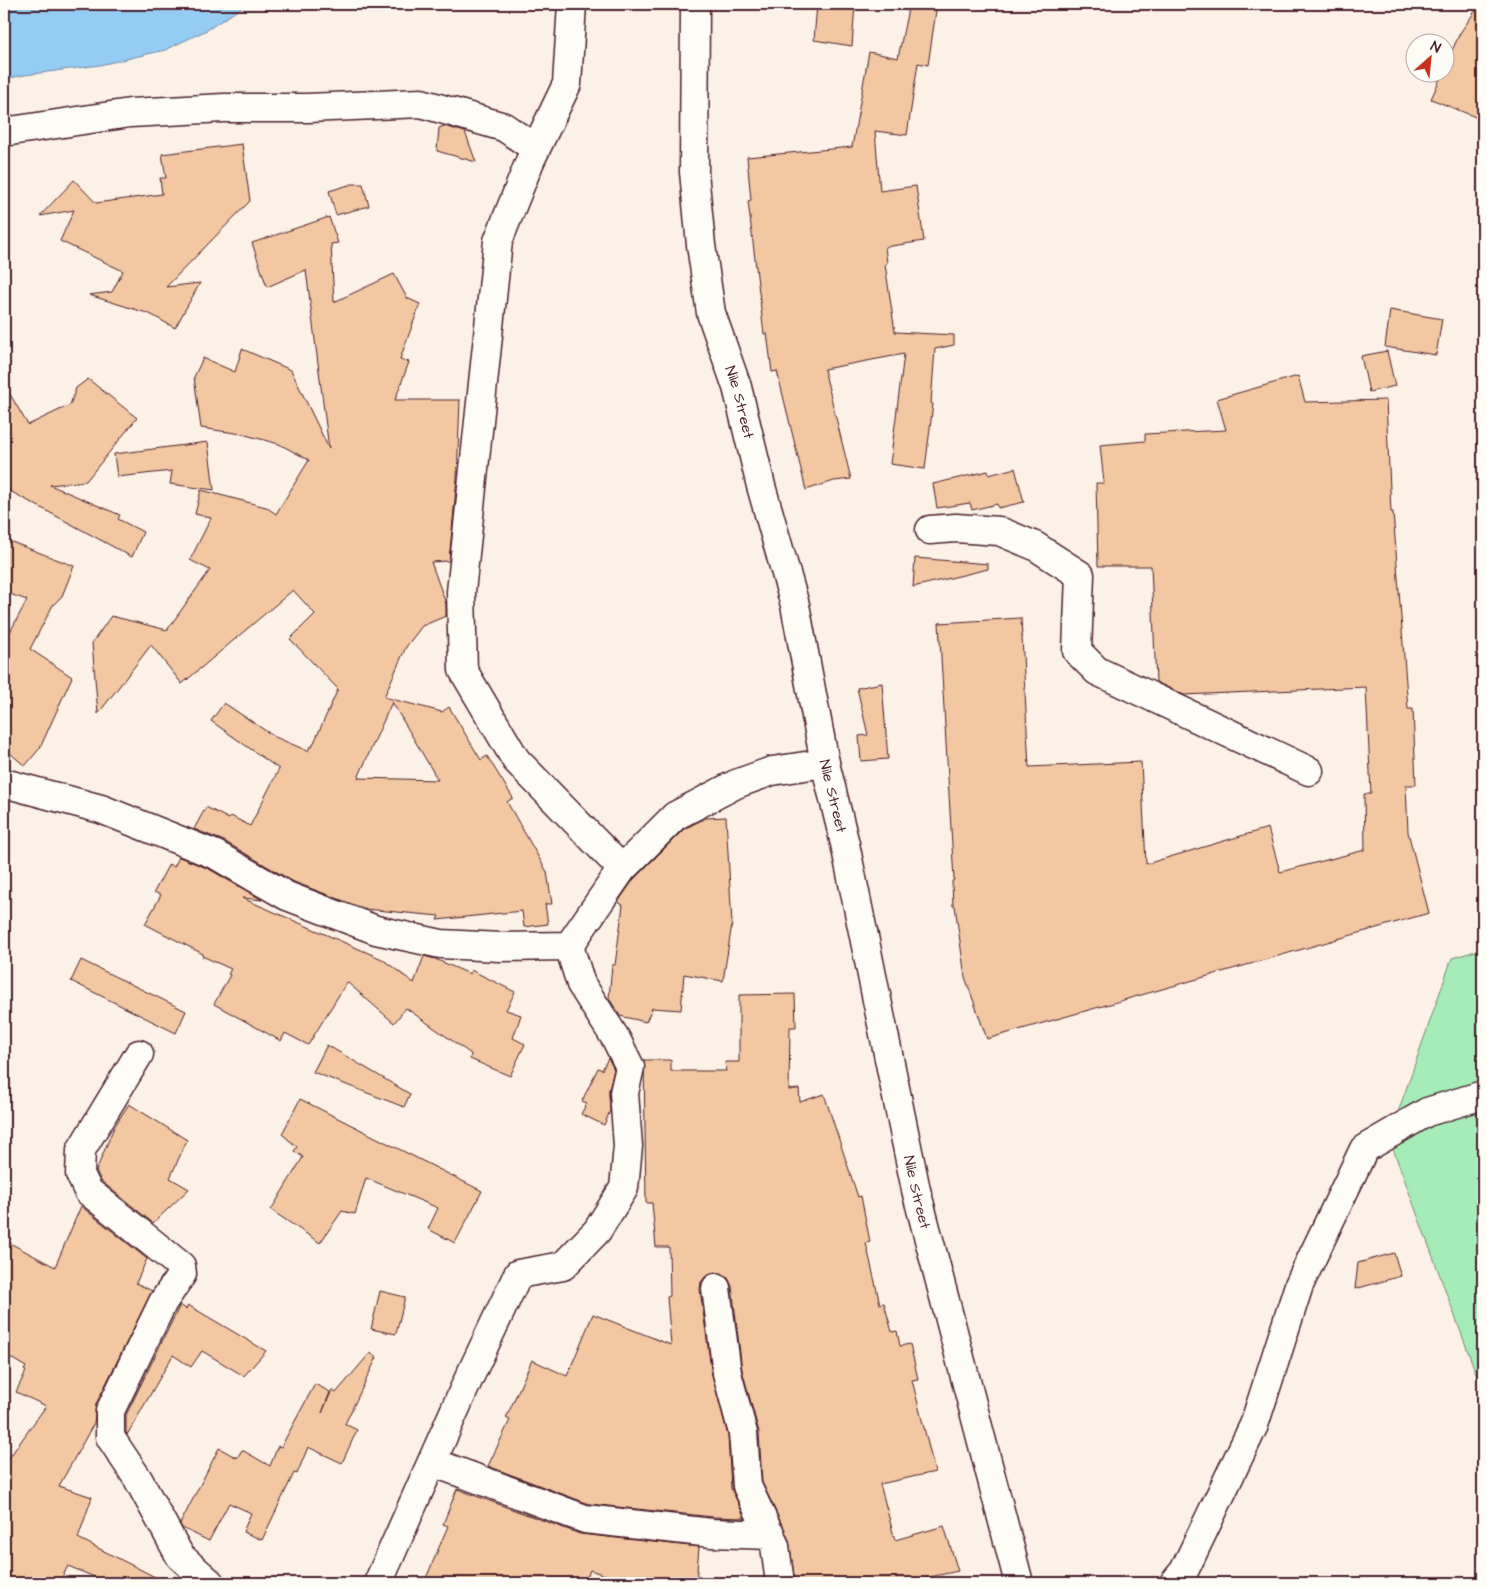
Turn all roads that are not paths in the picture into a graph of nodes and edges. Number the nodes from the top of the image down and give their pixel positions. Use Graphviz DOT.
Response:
graph roads {
  1 [pos="572,4"];
  2 [pos="695,4"];
  3 [pos="4,132"];
  4 [pos="536,149"];
  5 [pos="930,530"];
  6 [pos="825,763"];
  7 [pos="1309,771"];
  8 [pos="4,783"];
  9 [pos="622,869"];
  10 [pos="569,946"];
  11 [pos="139,1054"];
  12 [pos="1483,1095"];
  13 [pos="716,1288"];
  14 [pos="432,1462"];
  15 [pos="771,1535"];
  16 [pos="210,1583"];
  17 [pos="378,1583"];
  18 [pos="780,1583"];
  19 [pos="1019,1583"];
  20 [pos="1174,1583"];
  1 -- 4 [label="street"];
  2 -- 6 [label="street, Nile Street"];
  3 -- 4 [label="street"];
  4 -- 9 [label="street"];
  5 -- 7 [label="street"];
  6 -- 9 [label="street"];
  6 -- 19 [label="street, Nile Street"];
  8 -- 10 [label="street"];
  9 -- 10 [label="street"];
  10 -- 14 [label="street"];
  11 -- 16 [label="street"];
  12 -- 20 [label="street"];
  13 -- 15 [label="street"];
  14 -- 15 [label="street"];
  14 -- 17 [label="street"];
  15 -- 18 [label="street"];
}
